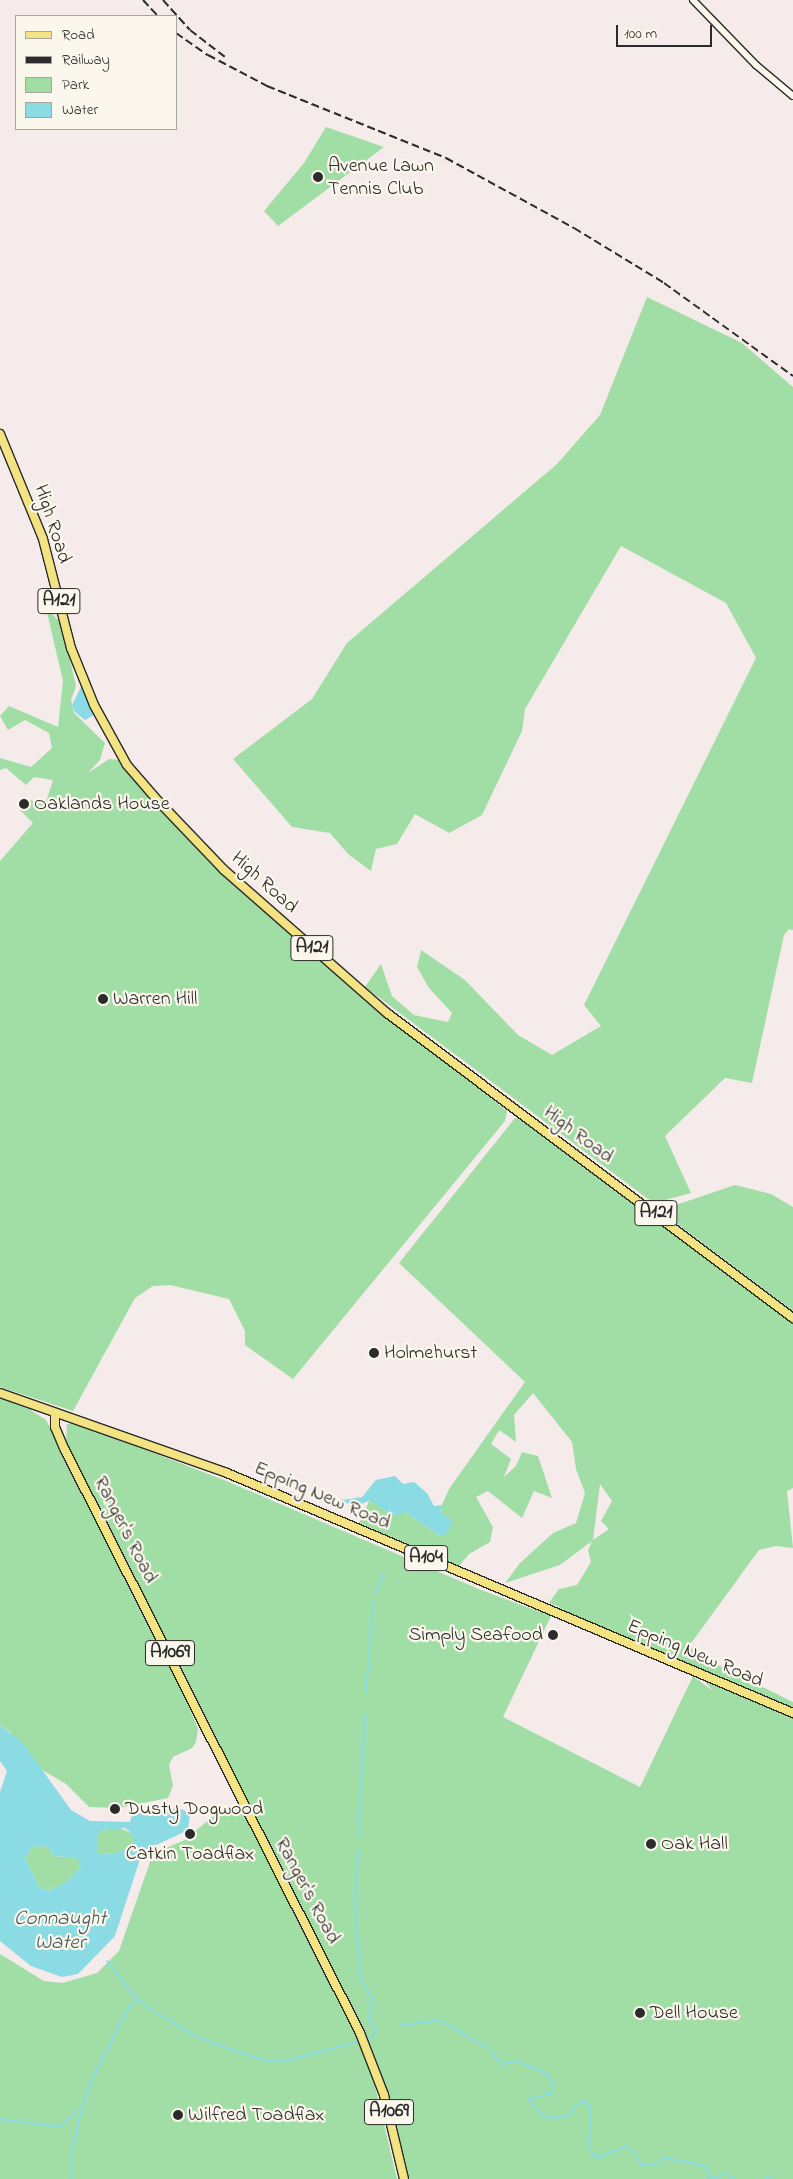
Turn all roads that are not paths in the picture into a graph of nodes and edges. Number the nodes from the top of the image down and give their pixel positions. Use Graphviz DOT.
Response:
graph roads {
  1 [pos="694,0"];
  2 [pos="793,96"];
  3 [pos="0,434"];
  4 [pos="793,1318"];
  5 [pos="0,1392"];
  6 [pos="55,1413"];
  7 [pos="793,1713"];
  8 [pos="404,2179"];
  1 -- 2 [label="street"];
  3 -- 4 [label="main road, High Road / A121"];
  5 -- 6 [label="main road, Epping New Road / A104"];
  6 -- 7 [label="main road, Epping New Road / A104"];
  6 -- 8 [label="main road, Ranger's Road / A1069"];
}
